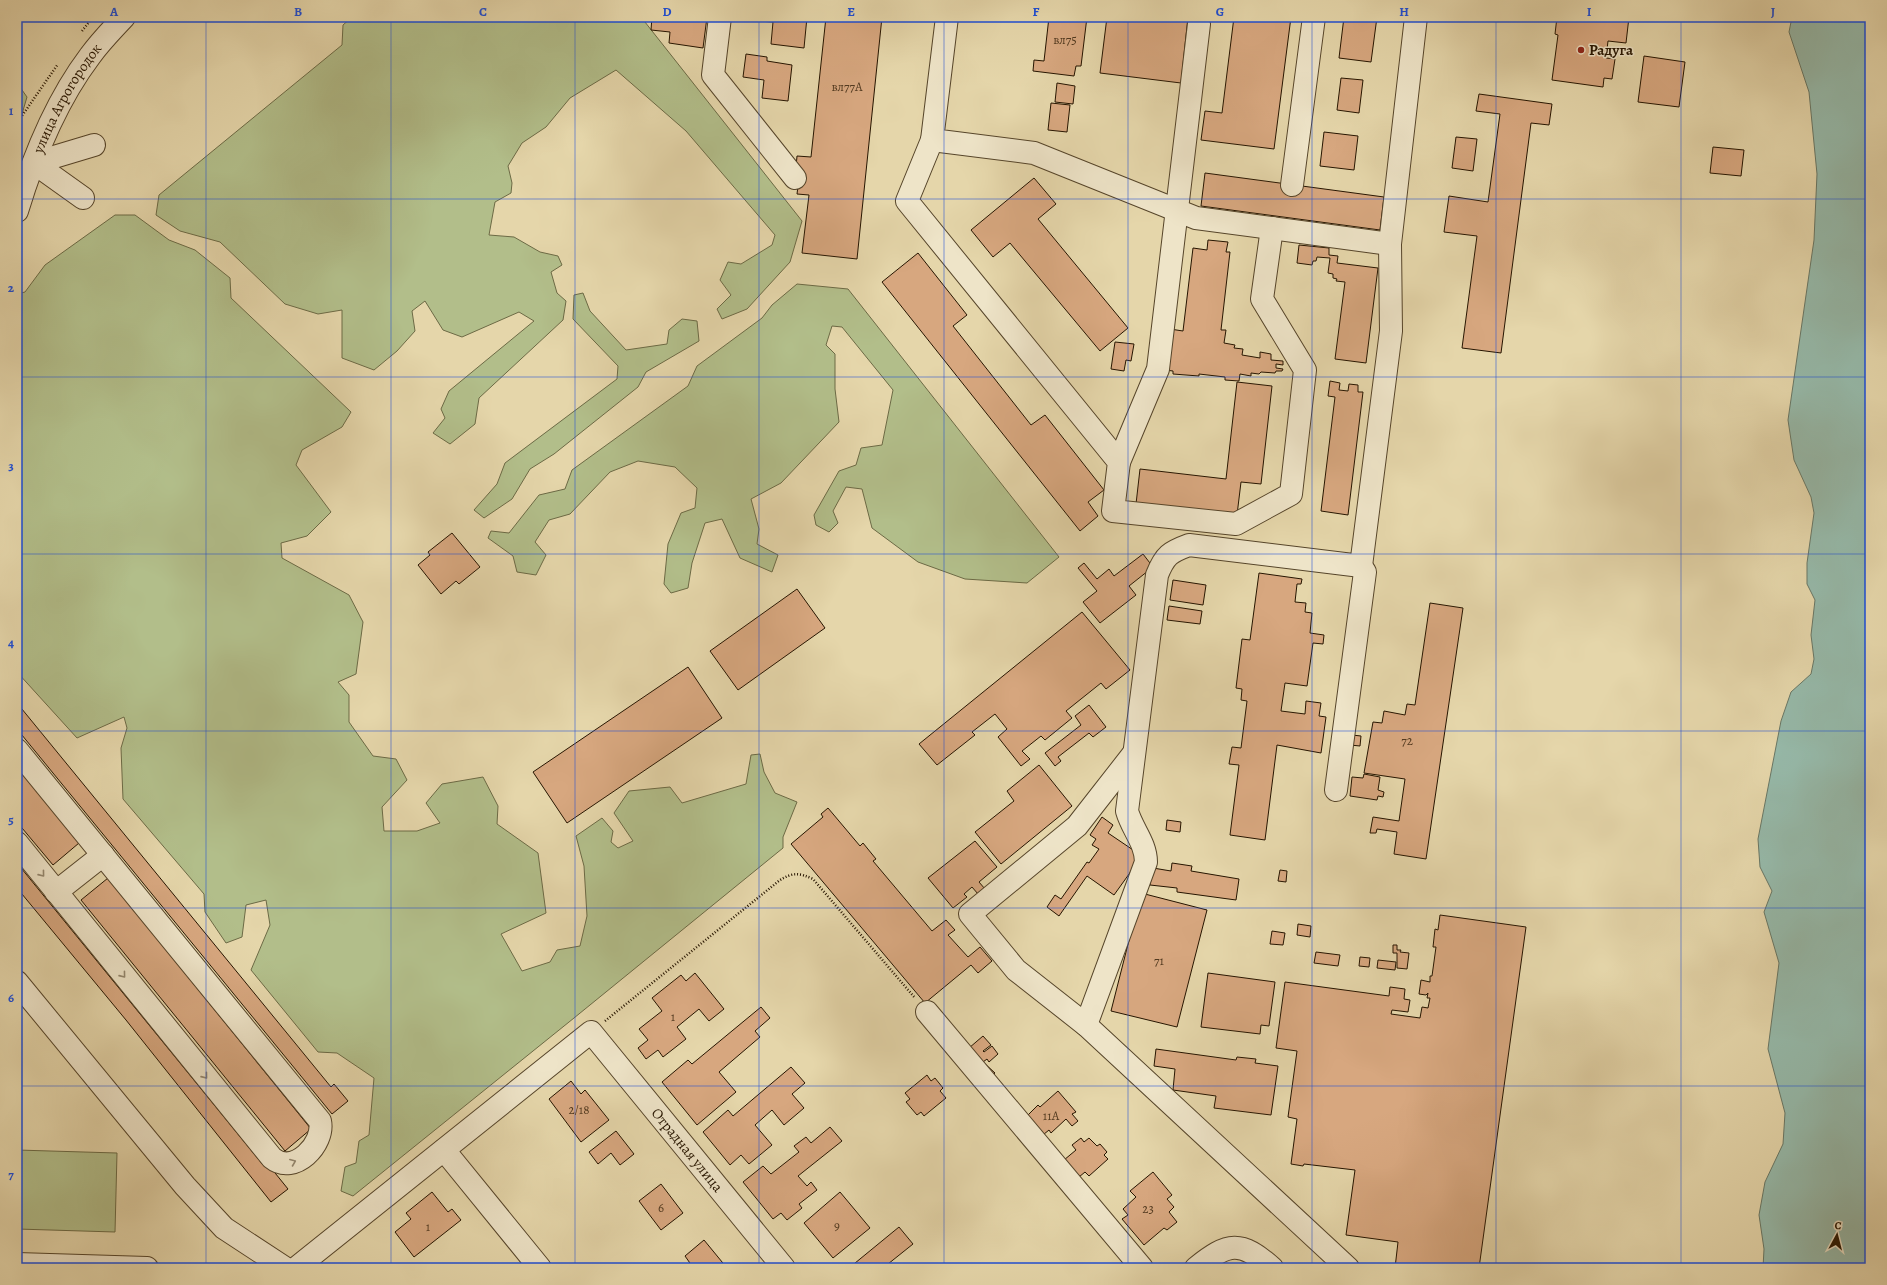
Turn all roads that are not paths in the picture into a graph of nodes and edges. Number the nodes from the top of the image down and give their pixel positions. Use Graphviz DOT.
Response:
graph roads {
  1 [pos="124,17"];
  2 [pos="720,17"];
  3 [pos="947,17"];
  4 [pos="1314,17"];
  5 [pos="1416,17"];
  6 [pos="1199,24"];
  7 [pos="932,140"];
  8 [pos="94,145"];
  9 [pos="34,163"];
  10 [pos="795,178"];
  11 [pos="1292,185"];
  12 [pos="83,198"];
  13 [pos="1177,210"];
  14 [pos="17,211"];
  15 [pos="1272,228"];
  16 [pos="1390,244"];
  17 [pos="1119,462"];
  18 [pos="1361,566"];
  19 [pos="17,750"];
  20 [pos="1134,753"];
  21 [pos="1336,790"];
  22 [pos="17,844"];
  23 [pos="103,856"];
  24 [pos="56,892"];
  25 [pos="17,982"];
  26 [pos="926,1012"];
  27 [pos="1086,1025"];
  28 [pos="444,1150"];
  29 [pos="24,1266"];
  30 [pos="147,1268"];
  31 [pos="286,1268"];
  32 [pos="296,1268"];
  33 [pos="540,1268"];
  34 [pos="784,1268"];
  35 [pos="1142,1268"];
  36 [pos="1196,1268"];
  37 [pos="1272,1268"];
  38 [pos="1348,1268"];
  1 -- 9 [label="street, улица Агрогородок"];
  2 -- 10 [label="street"];
  3 -- 7 [label="street"];
  4 -- 11 [label="street"];
  5 -- 16 [label="street"];
  6 -- 13 [label="street"];
  7 -- 13 [label="street"];
  7 -- 17 [label="street"];
  8 -- 9 [label="street"];
  9 -- 12 [label="street"];
  9 -- 14 [label="street, улица Агрогородок"];
  13 -- 15 [label="street"];
  13 -- 17 [label="street"];
  15 -- 16 [label="street"];
  15 -- 17 [label="street"];
  16 -- 18 [label="street"];
  18 -- 20 [label="street"];
  18 -- 21 [label="street"];
  19 -- 23 [label="street"];
  20 -- 27 [label="street"];
  20 -- 27 [label="street"];
  22 -- 24 [label="street, one-way"];
  23 -- 24 [label="street"];
  24 -- 23 [label="street, one-way"];
  25 -- 31 [label="street"];
  26 -- 35 [label="street"];
  27 -- 38 [label="street"];
  28 -- 32 [label="street"];
  28 -- 33 [label="street"];
  28 -- 34 [label="street, Отрадная улица"];
  29 -- 30 [label="street"];
  36 -- 37 [label="street"];
}
